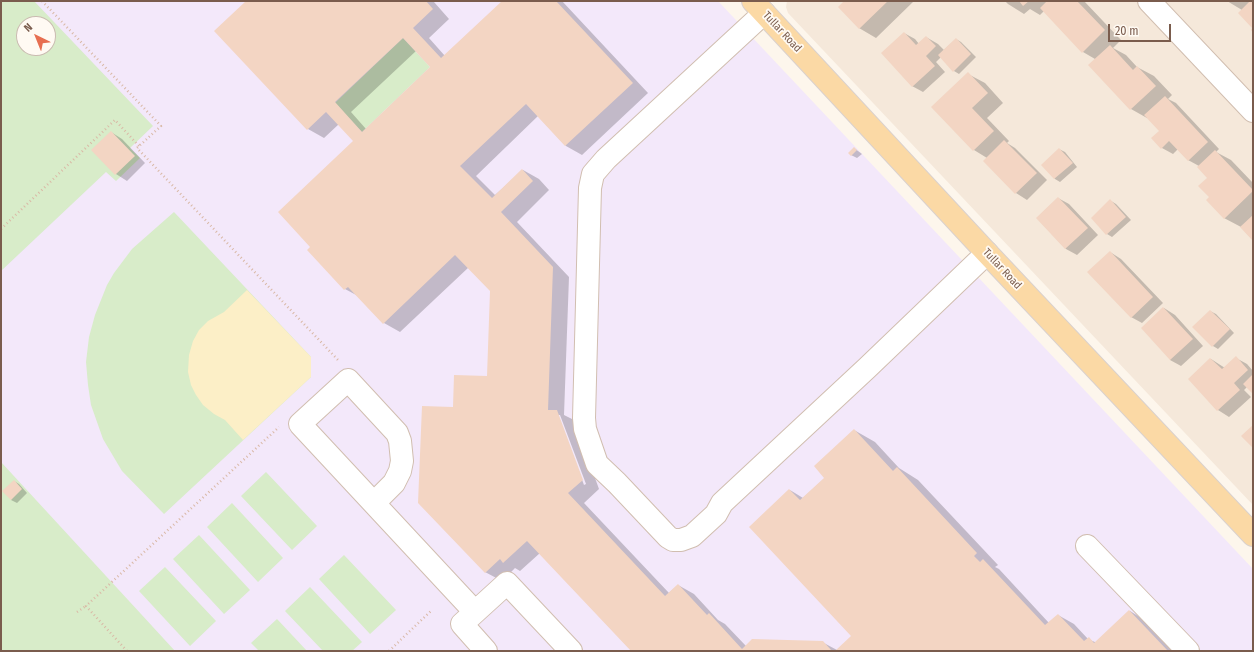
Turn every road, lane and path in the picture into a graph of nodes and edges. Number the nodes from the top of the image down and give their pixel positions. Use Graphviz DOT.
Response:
graph roads {
  1 [pos="42,1"];
  2 [pos="1149,1"];
  3 [pos="760,5"];
  4 [pos="1253,111"];
  5 [pos="139,146"];
  6 [pos="1,229"];
  7 [pos="987,253"];
  8 [pos="348,380"];
  9 [pos="279,427"];
  10 [pos="374,503"];
  11 [pos="1253,535"];
  12 [pos="1087,546"];
  13 [pos="86,606"];
  14 [pos="431,611"];
  15 [pos="77,612"];
  16 [pos="475,612"];
  17 [pos="127,651"];
  18 [pos="389,651"];
  19 [pos="486,651"];
  20 [pos="571,651"];
  21 [pos="1188,651"];
  1 -- 5 [label="path"];
  2 -- 4 [label="street"];
  3 -- 7 [label="main road, Tullar Road"];
  3 -- 7 [label="street"];
  5 -- 6 [label="path"];
  5 -- 8 [label="path"];
  7 -- 11 [label="main road, Tullar Road"];
  8 -- 10 [label="street"];
  8 -- 10 [label="street"];
  9 -- 13 [label="path"];
  10 -- 16 [label="street"];
  12 -- 21 [label="street"];
  13 -- 15 [label="path"];
  13 -- 17 [label="path"];
  14 -- 18 [label="path"];
  16 -- 19 [label="street"];
  16 -- 20 [label="street"];
}
